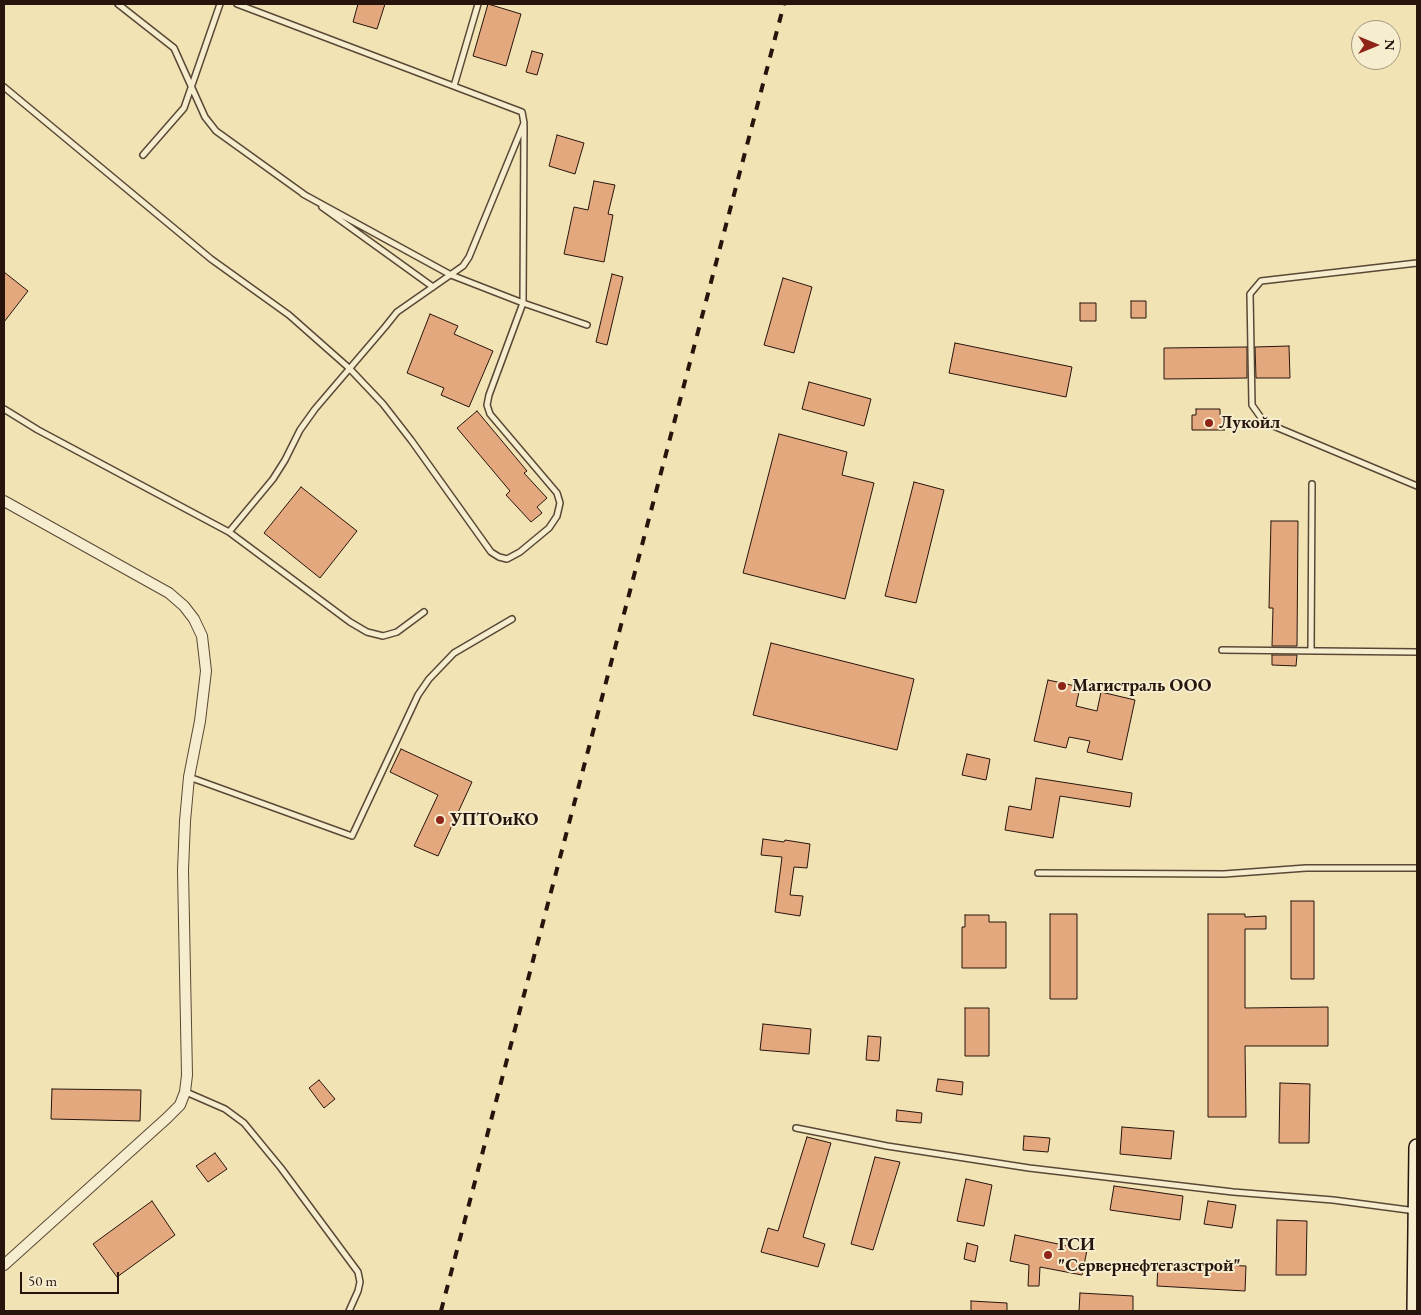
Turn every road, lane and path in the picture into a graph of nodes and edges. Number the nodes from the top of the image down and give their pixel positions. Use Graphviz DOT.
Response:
graph roads {
  1 [pos="118,4"];
  2 [pos="220,4"];
  3 [pos="237,4"];
  4 [pos="478,4"];
  5 [pos="454,86"];
  6 [pos="4,87"];
  7 [pos="192,87"];
  8 [pos="524,123"];
  9 [pos="144,155"];
  10 [pos="303,194"];
  11 [pos="1417,262"];
  12 [pos="450,275"];
  13 [pos="433,288"];
  14 [pos="522,303"];
  15 [pos="587,325"];
  16 [pos="350,368"];
  17 [pos="4,409"];
  18 [pos="1312,484"];
  19 [pos="1417,486"];
  20 [pos="4,501"];
  21 [pos="229,532"];
  22 [pos="424,612"];
  23 [pos="512,619"];
  24 [pos="1222,650"];
  25 [pos="1311,651"];
  26 [pos="1417,652"];
  27 [pos="190,777"];
  28 [pos="1417,868"];
  29 [pos="1038,873"];
  30 [pos="185,1092"];
  31 [pos="796,1128"];
  32 [pos="1417,1147"];
  33 [pos="1416,1211"];
  34 [pos="1416,1249"];
  35 [pos="4,1265"];
  36 [pos="350,1311"];
  37 [pos="1415,1311"];
  1 -- 7 [label="lane"];
  2 -- 7 [label="lane"];
  3 -- 5 [label="lane"];
  4 -- 5 [label="lane"];
  5 -- 8 [label="lane"];
  6 -- 16 [label="lane"];
  7 -- 9 [label="lane"];
  7 -- 10 [label="lane"];
  8 -- 12 [label="lane"];
  8 -- 14 [label="lane"];
  10 -- 12 [label="lane"];
  10 -- 13 [label="lane"];
  11 -- 19 [label="lane"];
  12 -- 13 [label="lane"];
  12 -- 14 [label="lane"];
  13 -- 16 [label="lane"];
  14 -- 15 [label="lane"];
  14 -- 16 [label="lane"];
  16 -- 21 [label="lane"];
  17 -- 21 [label="lane"];
  18 -- 25 [label="lane"];
  20 -- 27 [label="street"];
  21 -- 22 [label="lane"];
  23 -- 27 [label="lane"];
  24 -- 25 [label="lane"];
  25 -- 26 [label="lane"];
  27 -- 30 [label="street"];
  28 -- 29 [label="lane"];
  30 -- 35 [label="street"];
  30 -- 36 [label="lane"];
  31 -- 33 [label="lane"];
  32 -- 33 [label="street"];
  33 -- 34 [label="street"];
  34 -- 37 [label="street"];
}
